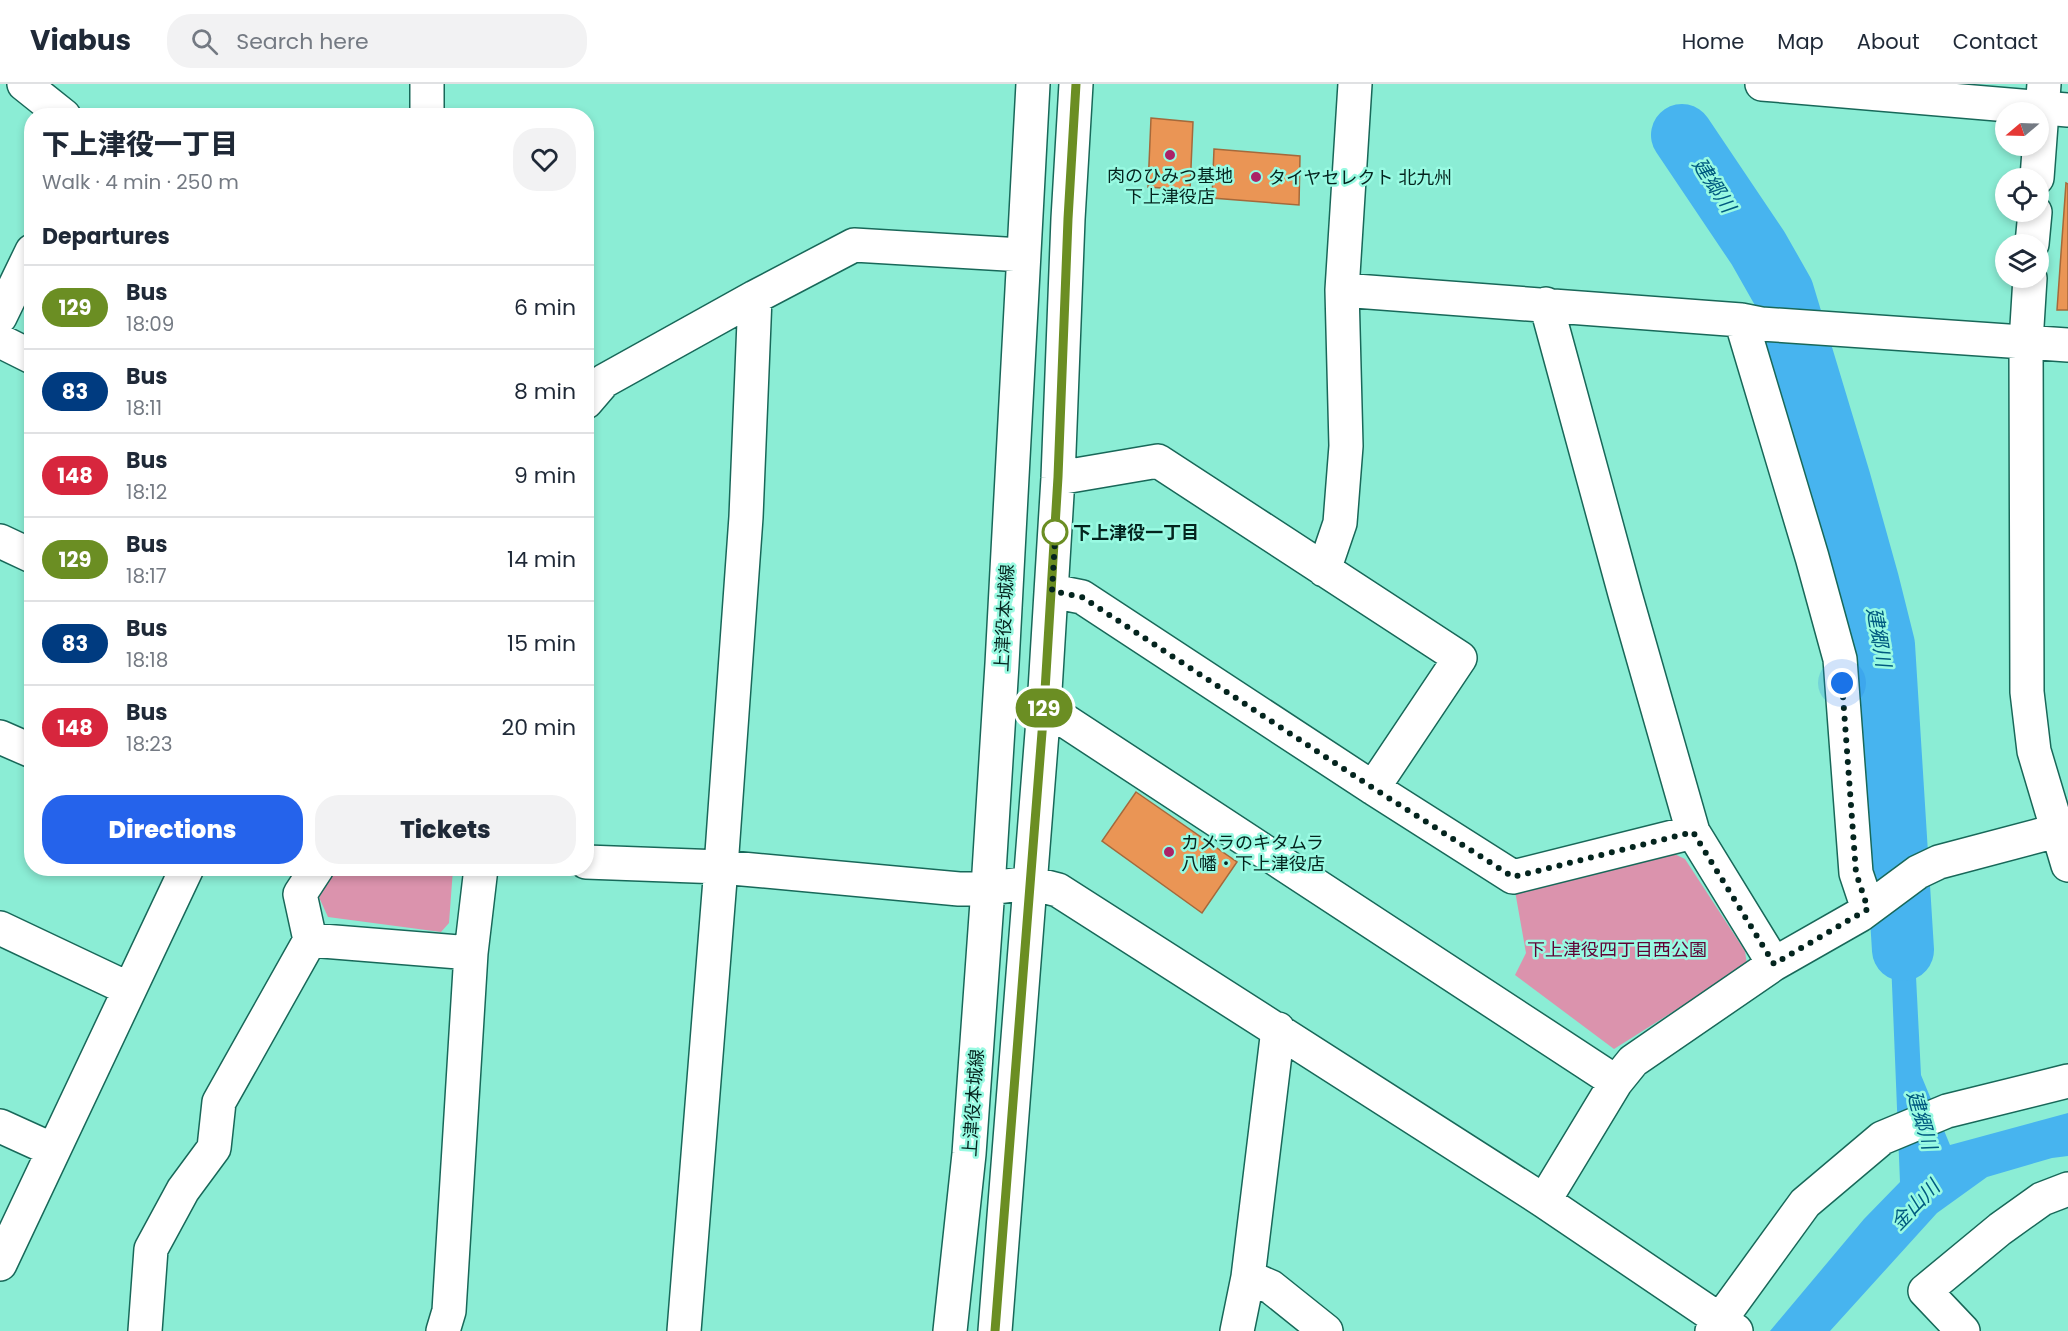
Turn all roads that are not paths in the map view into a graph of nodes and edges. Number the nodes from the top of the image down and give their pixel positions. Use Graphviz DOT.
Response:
graph roads {
  1 [pos="24,84"];
  2 [pos="427,84"];
  3 [pos="1033,84"];
  4 [pos="1076,84"];
  5 [pos="1355,84"];
  6 [pos="1762,84"];
  7 [pos="2051,100"];
  8 [pos="54,108"];
  9 [pos="427,108"];
  10 [pos="2039,168"];
  11 [pos="1023,255"];
  12 [pos="24,268"];
  13 [pos="2029,288"];
  14 [pos="1342,290"];
  15 [pos="755,297"];
  16 [pos="1546,304"];
  17 [pos="0,317"];
  18 [pos="1751,322"];
  19 [pos="0,342"];
  20 [pos="2026,342"];
  21 [pos="2068,345"];
  22 [pos="24,353"];
  23 [pos="594,393"];
  24 [pos="1058,477"];
  25 [pos="0,541"];
  26 [pos="24,552"];
  27 [pos="1324,570"];
  28 [pos="1052,591"];
  29 [pos="1044,707"];
  30 [pos="0,737"];
  31 [pos="24,748"];
  32 [pos="1373,788"];
  33 [pos="2056,831"];
  34 [pos="1693,832"];
  35 [pos="594,862"];
  36 [pos="2068,865"];
  37 [pos="721,867"];
  38 [pos="183,876"];
  39 [pos="312,876"];
  40 [pos="480,876"];
  41 [pos="1031,883"];
  42 [pos="988,888"];
  43 [pos="1874,905"];
  44 [pos="0,928"];
  45 [pos="310,940"];
  46 [pos="471,953"];
  47 [pos="1774,964"];
  48 [pos="129,989"];
  49 [pos="1278,1029"];
  50 [pos="2068,1081"];
  51 [pos="1616,1082"];
  52 [pos="0,1126"];
  53 [pos="53,1150"];
  54 [pos="2068,1189"];
  55 [pos="1544,1201"];
  56 [pos="0,1264"];
  57 [pos="1248,1276"];
  58 [pos="1723,1328"];
  59 [pos="145,1331"];
  60 [pos="443,1331"];
  61 [pos="684,1331"];
  62 [pos="950,1331"];
  63 [pos="995,1331"];
  64 [pos="1237,1331"];
  65 [pos="1326,1331"];
  66 [pos="1963,1331"];
  1 -- 8 [label="main road"];
  2 -- 9 [label="main road"];
  3 -- 11 [label="main road, 上津役本城線"];
  4 -- 24 [label="main road"];
  5 -- 14 [label="main road"];
  6 -- 7 [label="main road"];
  7 -- 10 [label="main road"];
  11 -- 15 [label="main road"];
  11 -- 42 [label="main road, 上津役本城線"];
  12 -- 17 [label="main road"];
  13 -- 20 [label="main road"];
  14 -- 16 [label="main road"];
  14 -- 27 [label="main road"];
  15 -- 23 [label="main road"];
  15 -- 37 [label="main road"];
  16 -- 18 [label="main road"];
  16 -- 34 [label="main road"];
  18 -- 20 [label="main road"];
  18 -- 43 [label="main road"];
  19 -- 22 [label="main road"];
  20 -- 21 [label="main road"];
  20 -- 33 [label="main road"];
  24 -- 27 [label="main road"];
  24 -- 28 [label="main road"];
  25 -- 26 [label="main road"];
  27 -- 32 [label="main road"];
  28 -- 29 [label="main road"];
  28 -- 32 [label="main road"];
  29 -- 41 [label="main road"];
  29 -- 51 [label="main road"];
  30 -- 31 [label="main road"];
  32 -- 34 [label="main road"];
  33 -- 36 [label="main road"];
  33 -- 43 [label="main road"];
  34 -- 47 [label="main road"];
  35 -- 37 [label="main road"];
  37 -- 42 [label="main road"];
  37 -- 61 [label="main road"];
  38 -- 48 [label="main road"];
  39 -- 45 [label="main road"];
  40 -- 46 [label="main road"];
  41 -- 42 [label="main road"];
  41 -- 49 [label="main road"];
  41 -- 63 [label="main road"];
  42 -- 62 [label="main road, 上津役本城線"];
  43 -- 47 [label="main road"];
  44 -- 48 [label="main road"];
  45 -- 46 [label="main road"];
  45 -- 59 [label="main road"];
  46 -- 60 [label="main road"];
  47 -- 51 [label="main road"];
  48 -- 53 [label="main road"];
  49 -- 55 [label="main road"];
  49 -- 57 [label="main road"];
  50 -- 58 [label="main road"];
  51 -- 55 [label="main road"];
  52 -- 53 [label="main road"];
  53 -- 56 [label="main road"];
  54 -- 66 [label="main road"];
  55 -- 58 [label="main road"];
  57 -- 64 [label="main road"];
  57 -- 65 [label="main road"];
}
